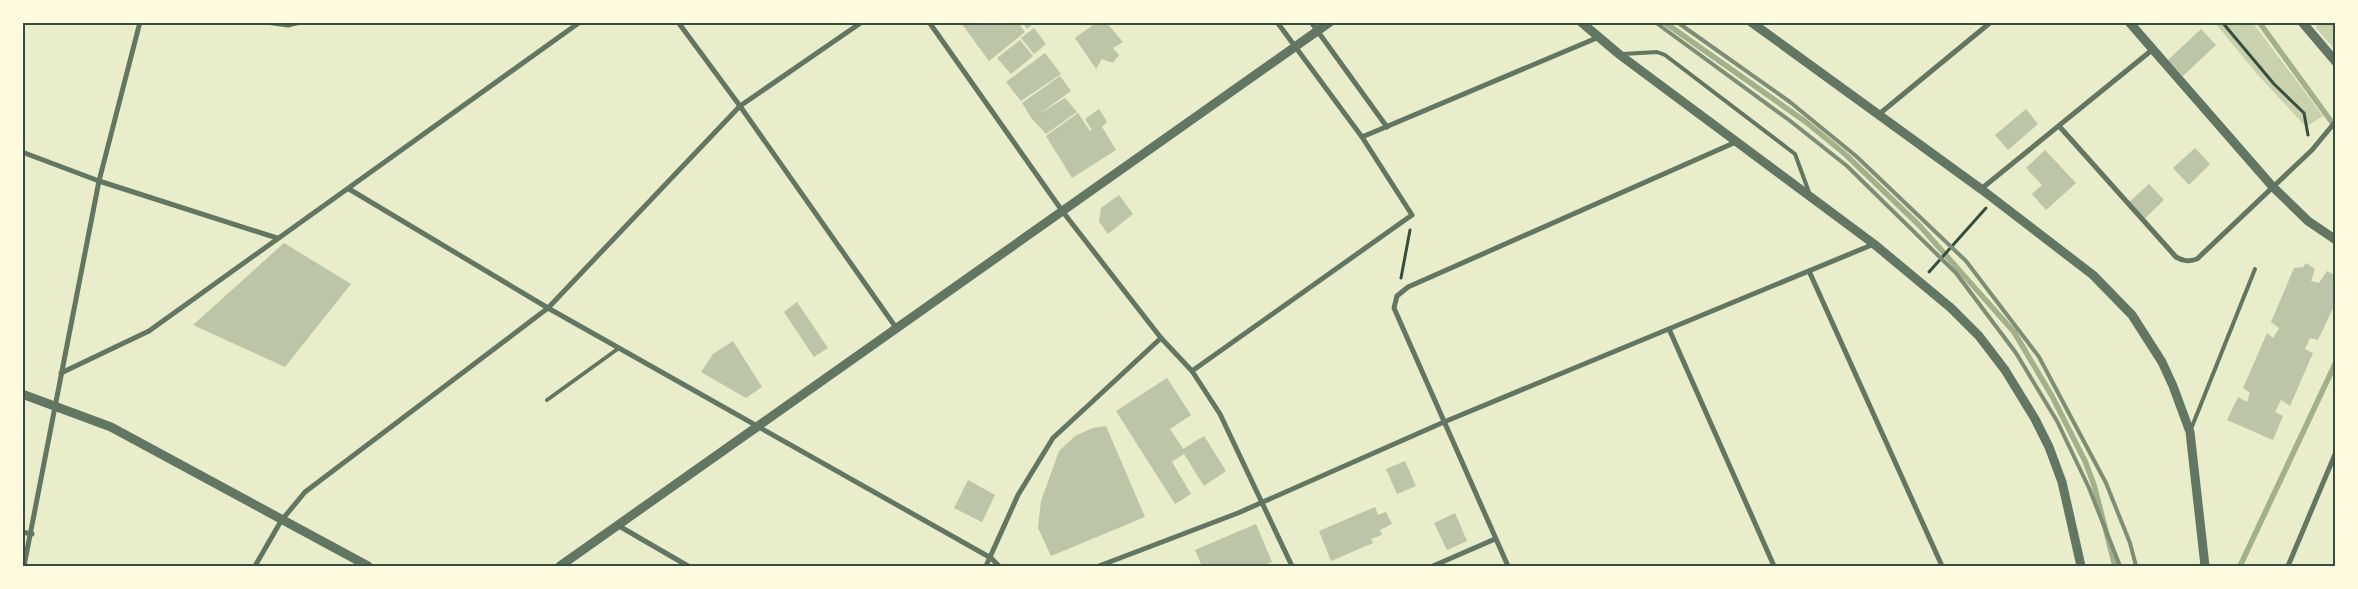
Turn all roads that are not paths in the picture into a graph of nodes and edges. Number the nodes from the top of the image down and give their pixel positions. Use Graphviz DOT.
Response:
graph roads {
  1 [pos="140,22"];
  2 [pos="300,22"];
  3 [pos="580,22"];
  4 [pos="678,22"];
  5 [pos="862,22"];
  6 [pos="929,22"];
  7 [pos="1277,22"];
  8 [pos="1311,22"];
  9 [pos="1330,22"];
  10 [pos="1581,22"];
  11 [pos="1751,22"];
  12 [pos="1991,22"];
  13 [pos="2129,22"];
  14 [pos="2302,22"];
  15 [pos="269,23"];
  16 [pos="1317,32"];
  17 [pos="1600,37"];
  18 [pos="1294,48"];
  19 [pos="2152,50"];
  20 [pos="1620,54"];
  21 [pos="2336,62"];
  22 [pos="740,106"];
  23 [pos="1878,115"];
  24 [pos="2336,121"];
  25 [pos="1387,126"];
  26 [pos="2059,126"];
  27 [pos="1362,137"];
  28 [pos="1736,142"];
  29 [pos="22,152"];
  30 [pos="99,181"];
  31 [pos="2272,186"];
  32 [pos="349,189"];
  33 [pos="1980,190"];
  34 [pos="1812,198"];
  35 [pos="1063,212"];
  36 [pos="277,238"];
  37 [pos="2336,240"];
  38 [pos="1874,244"];
  39 [pos="2255,269"];
  40 [pos="1809,271"];
  41 [pos="548,308"];
  42 [pos="1669,329"];
  43 [pos="898,330"];
  44 [pos="1161,338"];
  45 [pos="619,348"];
  46 [pos="1192,371"];
  47 [pos="61,373"];
  48 [pos="22,394"];
  49 [pos="546,400"];
  50 [pos="55,405"];
  51 [pos="1444,422"];
  52 [pos="756,427"];
  53 [pos="2190,432"];
  54 [pos="2336,452"];
  55 [pos="1263,502"];
  56 [pos="281,521"];
  57 [pos="619,526"];
  58 [pos="22,532"];
  59 [pos="32,534"];
  60 [pos="1495,539"];
  61 [pos="991,558"];
  62 [pos="24,566"];
  63 [pos="255,566"];
  64 [pos="368,566"];
  65 [pos="560,566"];
  66 [pos="688,566"];
  67 [pos="986,566"];
  68 [pos="999,566"];
  69 [pos="1099,566"];
  70 [pos="1292,566"];
  71 [pos="1433,566"];
  72 [pos="1508,566"];
  73 [pos="1774,566"];
  74 [pos="1942,566"];
  75 [pos="2081,566"];
  76 [pos="2205,566"];
  77 [pos="2288,566"];
  1 -- 30 [label="street"];
  2 -- 15 [label="street"];
  3 -- 32 [label="street"];
  4 -- 22 [label="street"];
  5 -- 22 [label="street"];
  6 -- 35 [label="street"];
  7 -- 18 [label="street"];
  8 -- 16 [label="street"];
  9 -- 16 [label="street"];
  10 -- 17 [label="street"];
  11 -- 23 [label="street"];
  12 -- 23 [label="street"];
  13 -- 19 [label="street"];
  14 -- 21 [label="street"];
  16 -- 18 [label="street"];
  16 -- 25 [label="street"];
  17 -- 20 [label="street"];
  17 -- 25 [label="street"];
  18 -- 27 [label="street"];
  18 -- 35 [label="street"];
  19 -- 26 [label="street"];
  19 -- 31 [label="street"];
  20 -- 28 [label="street"];
  20 -- 34 [label="lane"];
  22 -- 41 [label="street"];
  22 -- 43 [label="street"];
  23 -- 33 [label="street"];
  24 -- 31 [label="street"];
  25 -- 27 [label="street"];
  26 -- 31 [label="street"];
  26 -- 33 [label="street"];
  27 -- 46 [label="street"];
  28 -- 34 [label="street"];
  28 -- 51 [label="street"];
  29 -- 30 [label="street"];
  30 -- 36 [label="street"];
  30 -- 47 [label="street"];
  31 -- 37 [label="street"];
  32 -- 36 [label="street"];
  32 -- 41 [label="street"];
  33 -- 53 [label="street"];
  34 -- 38 [label="street"];
  35 -- 43 [label="street"];
  35 -- 44 [label="street"];
  36 -- 47 [label="street"];
  38 -- 40 [label="street"];
  38 -- 75 [label="street"];
  39 -- 53 [label="lane"];
  40 -- 42 [label="street"];
  40 -- 74 [label="street"];
  41 -- 45 [label="street"];
  41 -- 56 [label="street"];
  42 -- 51 [label="street"];
  42 -- 73 [label="street"];
  43 -- 52 [label="street"];
  44 -- 46 [label="street"];
  44 -- 61 [label="street"];
  45 -- 49 [label="lane"];
  45 -- 52 [label="street"];
  46 -- 55 [label="street"];
  47 -- 50 [label="street"];
  48 -- 50 [label="street"];
  50 -- 56 [label="street"];
  50 -- 59 [label="street"];
  51 -- 55 [label="street"];
  51 -- 60 [label="street"];
  52 -- 57 [label="street"];
  52 -- 61 [label="street"];
  53 -- 76 [label="street"];
  54 -- 77 [label="street"];
  55 -- 69 [label="street"];
  55 -- 70 [label="street"];
  56 -- 63 [label="street"];
  56 -- 64 [label="street"];
  57 -- 65 [label="street"];
  57 -- 66 [label="street"];
  58 -- 59 [label="street"];
  59 -- 62 [label="street"];
  60 -- 71 [label="street"];
  60 -- 72 [label="street"];
  61 -- 67 [label="street"];
  61 -- 68 [label="street"];
}
